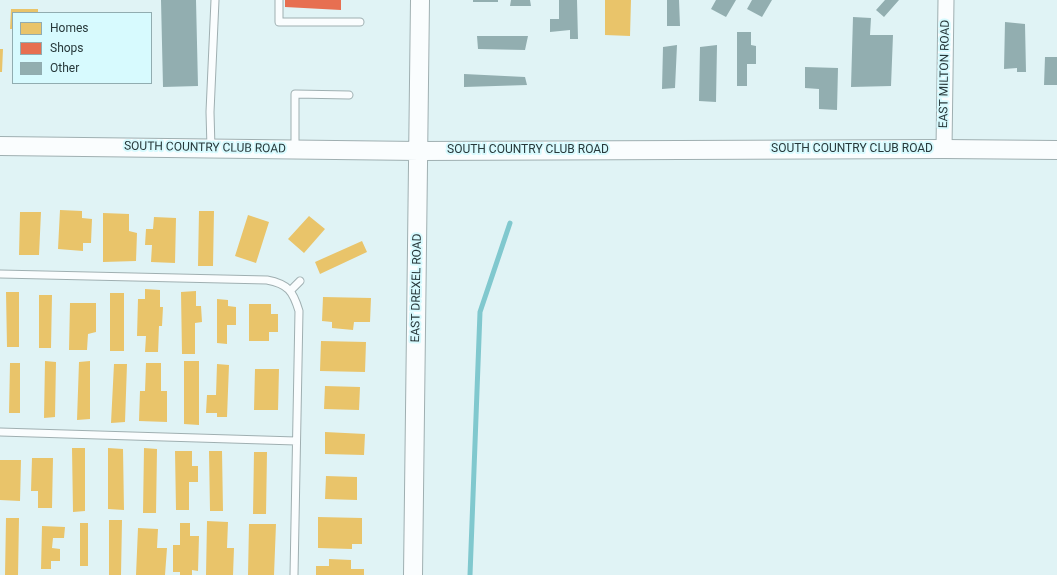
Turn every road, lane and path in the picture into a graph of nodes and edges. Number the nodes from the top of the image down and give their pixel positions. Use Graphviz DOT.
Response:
graph roads {
  1 [pos="215,0"];
  2 [pos="279,0"];
  3 [pos="420,0"];
  4 [pos="946,0"];
  5 [pos="360,22"];
  6 [pos="349,95"];
  7 [pos="0,146"];
  8 [pos="211,148"];
  9 [pos="295,149"];
  10 [pos="944,149"];
  11 [pos="1057,150"];
  12 [pos="419,151"];
  13 [pos="0,274"];
  14 [pos="300,281"];
  15 [pos="290,291"];
  16 [pos="0,432"];
  17 [pos="296,441"];
  18 [pos="294,575"];
  19 [pos="413,575"];
  1 -- 8 [label="lane"];
  2 -- 5 [label="lane"];
  3 -- 12 [label="street, EAST DREXEL ROAD"];
  4 -- 10 [label="street, EAST MILTON ROAD"];
  6 -- 9 [label="lane"];
  7 -- 8 [label="street, SOUTH COUNTRY CLUB ROAD"];
  8 -- 9 [label="street, SOUTH COUNTRY CLUB ROAD"];
  9 -- 12 [label="street, SOUTH COUNTRY CLUB ROAD"];
  10 -- 11 [label="street, SOUTH COUNTRY CLUB ROAD"];
  10 -- 12 [label="street, SOUTH COUNTRY CLUB ROAD"];
  12 -- 19 [label="street, EAST DREXEL ROAD"];
  13 -- 15 [label="lane"];
  14 -- 15 [label="lane"];
  15 -- 17 [label="lane"];
  16 -- 17 [label="lane"];
  17 -- 18 [label="lane"];
}
